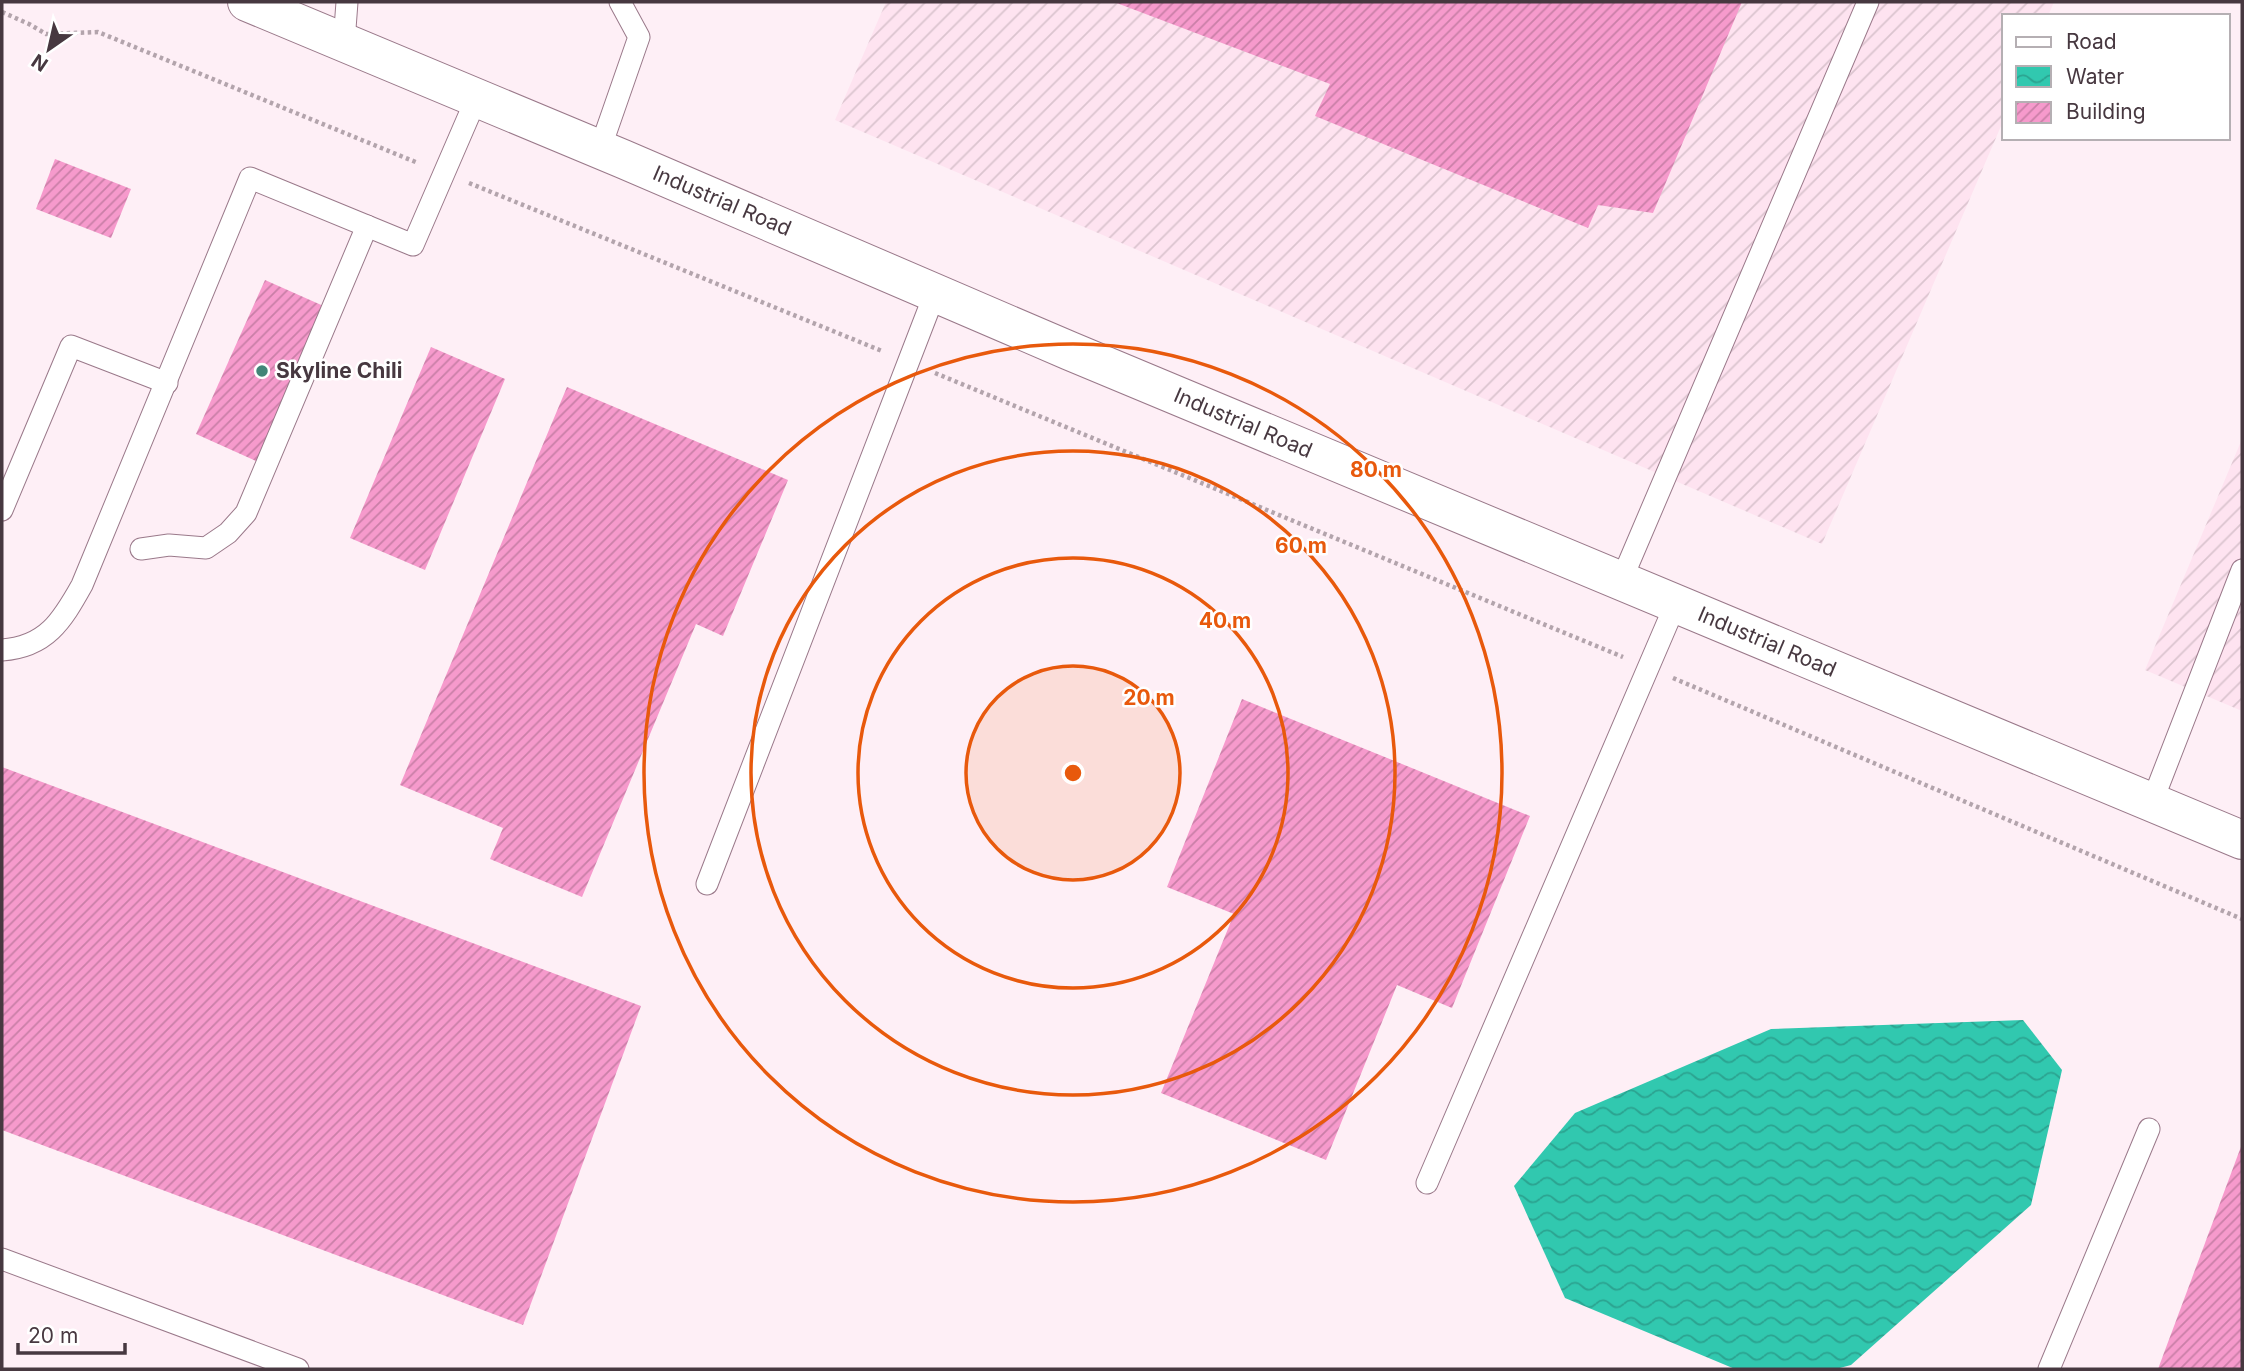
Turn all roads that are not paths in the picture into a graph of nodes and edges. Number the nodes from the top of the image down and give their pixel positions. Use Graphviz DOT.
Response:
graph roads {
  1 [pos="348,2"];
  2 [pos="620,2"];
  3 [pos="1868,2"];
  4 [pos="258,4"];
  5 [pos="344,42"];
  6 [pos="477,97"];
  7 [pos="600,149"];
  8 [pos="367,226"];
  9 [pos="935,293"];
  10 [pos="167,383"];
  11 [pos="2,510"];
  12 [pos="141,549"];
  13 [pos="2242,570"];
  14 [pos="1621,581"];
  15 [pos="1676,604"];
  16 [pos="2,650"];
  17 [pos="2152,802"];
  18 [pos="2242,840"];
  19 [pos="707,884"];
  20 [pos="2149,1129"];
  21 [pos="1427,1183"];
  22 [pos="2,1259"];
  23 [pos="298,1369"];
  24 [pos="2049,1369"];
  1 -- 5 [label="lane"];
  2 -- 7 [label="lane"];
  3 -- 14 [label="lane"];
  4 -- 5 [label="main road, Industrial Road"];
  5 -- 6 [label="main road, Industrial Road"];
  6 -- 7 [label="main road, Industrial Road"];
  6 -- 8 [label="lane"];
  7 -- 9 [label="main road, Industrial Road"];
  8 -- 10 [label="lane"];
  8 -- 12 [label="lane"];
  9 -- 14 [label="main road, Industrial Road"];
  9 -- 19 [label="lane"];
  10 -- 11 [label="lane"];
  10 -- 16 [label="lane"];
  13 -- 17 [label="lane"];
  14 -- 15 [label="main road, Industrial Road"];
  15 -- 17 [label="main road, Industrial Road"];
  15 -- 21 [label="lane"];
  17 -- 18 [label="main road, Industrial Road"];
  20 -- 24 [label="lane"];
  22 -- 23 [label="lane"];
}
